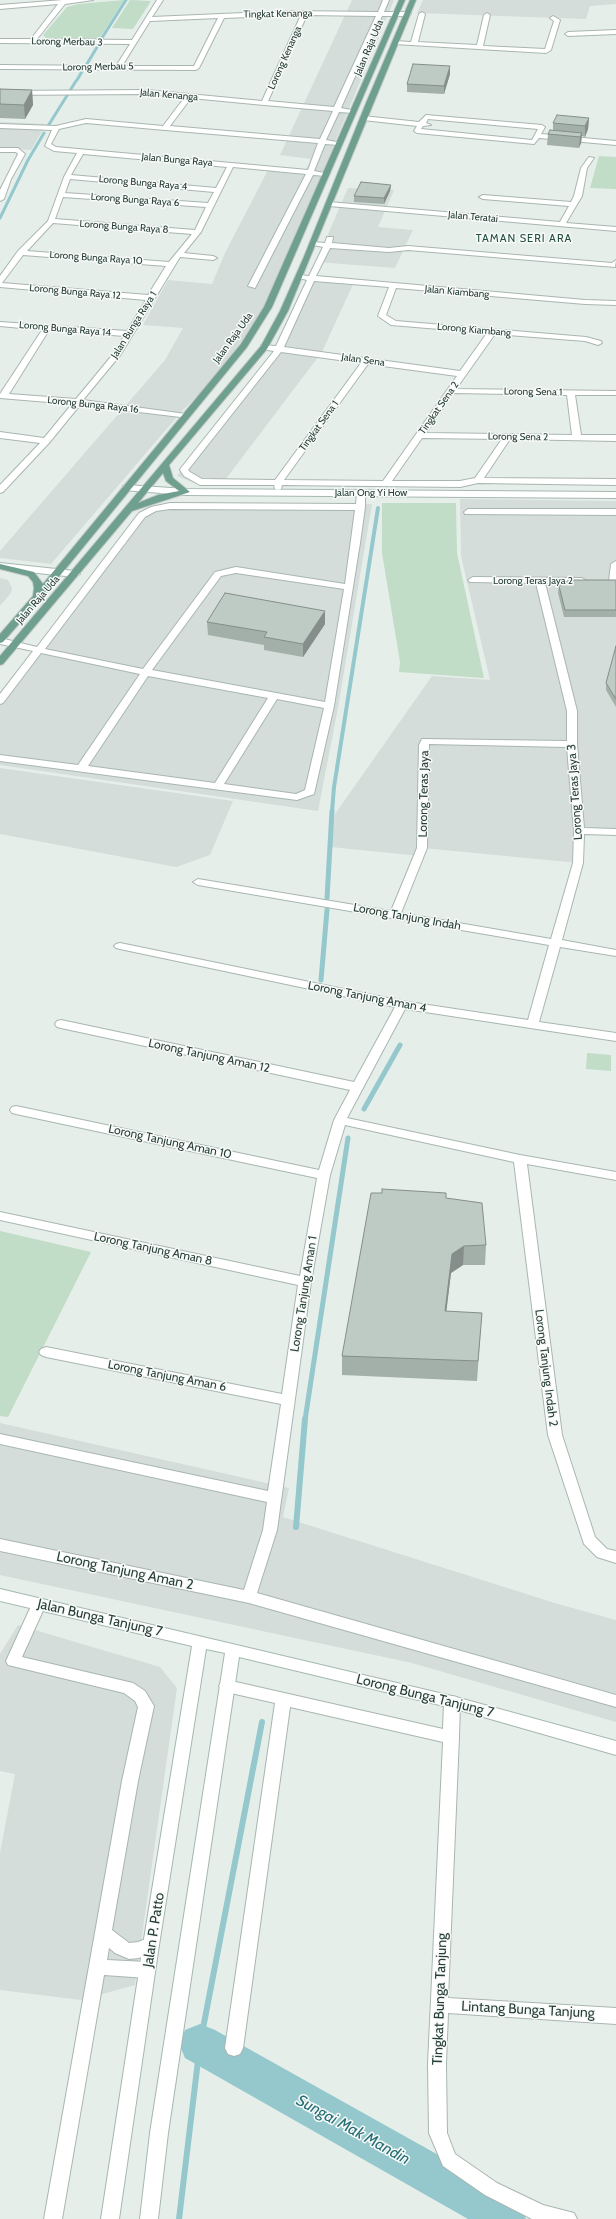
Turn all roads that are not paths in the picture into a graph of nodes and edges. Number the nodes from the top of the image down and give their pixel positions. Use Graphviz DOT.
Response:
graph roads {
  1 [pos="90,0"];
  2 [pos="160,0"];
  3 [pos="386,0"];
  4 [pos="402,0"];
  5 [pos="413,0"];
  6 [pos="63,2"];
  7 [pos="0,7"];
  8 [pos="305,13"];
  9 [pos="379,14"];
  10 [pos="396,14"];
  11 [pos="408,14"];
  12 [pos="422,14"];
  13 [pos="222,16"];
  14 [pos="487,16"];
  15 [pos="553,18"];
  16 [pos="148,19"];
  17 [pos="616,32"];
  18 [pos="568,34"];
  19 [pos="0,41"];
  20 [pos="32,42"];
  21 [pos="134,42"];
  22 [pos="396,43"];
  23 [pos="414,44"];
  24 [pos="479,48"];
  25 [pos="119,66"];
  26 [pos="0,67"];
  27 [pos="0,93"];
  28 [pos="190,96"];
  29 [pos="264,103"];
  30 [pos="337,110"];
  31 [pos="354,111"];
  32 [pos="363,118"];
  33 [pos="421,124"];
  34 [pos="0,126"];
  35 [pos="56,128"];
  36 [pos="165,128"];
  37 [pos="464,128"];
  38 [pos="537,136"];
  39 [pos="322,142"];
  40 [pos="339,143"];
  41 [pos="616,144"];
  42 [pos="0,150"];
  43 [pos="80,152"];
  44 [pos="591,158"];
  45 [pos="231,165"];
  46 [pos="310,173"];
  47 [pos="326,174"];
  48 [pos="67,177"];
  49 [pos="4,179"];
  50 [pos="218,190"];
  51 [pos="60,194"];
  52 [pos="483,197"];
  53 [pos="0,199"];
  54 [pos="329,204"];
  55 [pos="574,204"];
  56 [pos="211,205"];
  57 [pos="51,221"];
  58 [pos="562,224"];
  59 [pos="616,229"];
  60 [pos="197,232"];
  61 [pos="315,241"];
  62 [pos="329,242"];
  63 [pos="20,253"];
  64 [pos="179,255"];
  65 [pos="213,258"];
  66 [pos="616,262"];
  67 [pos="171,264"];
  68 [pos="299,277"];
  69 [pos="313,279"];
  70 [pos="0,281"];
  71 [pos="0,285"];
  72 [pos="252,286"];
  73 [pos="393,287"];
  74 [pos="151,298"];
  75 [pos="616,303"];
  76 [pos="267,309"];
  77 [pos="284,311"];
  78 [pos="0,324"];
  79 [pos="47,327"];
  80 [pos="492,332"];
  81 [pos="129,334"];
  82 [pos="598,342"];
  83 [pos="264,347"];
  84 [pos="279,349"];
  85 [pos="366,361"];
  86 [pos="463,374"];
  87 [pos="450,391"];
  88 [pos="571,393"];
  89 [pos="616,393"];
  90 [pos="2,396"];
  91 [pos="77,402"];
  92 [pos="186,416"];
  93 [pos="0,435"];
  94 [pos="419,435"];
  95 [pos="507,437"];
  96 [pos="577,438"];
  97 [pos="616,438"];
  98 [pos="46,441"];
  99 [pos="166,466"];
  100 [pos="478,480"];
  101 [pos="278,482"];
  102 [pos="616,482"];
  103 [pos="386,483"];
  104 [pos="460,484"];
  105 [pos="126,488"];
  106 [pos="0,490"];
  107 [pos="145,490"];
  108 [pos="186,492"];
  109 [pos="278,492"];
  110 [pos="361,493"];
  111 [pos="460,494"];
  112 [pos="616,495"];
  113 [pos="361,507"];
  114 [pos="128,510"];
  115 [pos="468,512"];
  116 [pos="616,512"];
  117 [pos="616,564"];
  118 [pos="0,566"];
  119 [pos="59,571"];
  120 [pos="75,574"];
  121 [pos="473,580"];
  122 [pos="540,581"];
  123 [pos="592,581"];
  124 [pos="612,581"];
  125 [pos="348,587"];
  126 [pos="37,598"];
  127 [pos="0,641"];
  128 [pos="14,645"];
  129 [pos="37,651"];
  130 [pos="0,662"];
  131 [pos="146,672"];
  132 [pos="274,696"];
  133 [pos="0,701"];
  134 [pos="329,706"];
  135 [pos="572,744"];
  136 [pos="0,758"];
  137 [pos="81,769"];
  138 [pos="217,788"];
  139 [pos="580,831"];
  140 [pos="616,832"];
  141 [pos="198,882"];
  142 [pos="395,915"];
  143 [pos="557,943"];
  144 [pos="120,946"];
  145 [pos="616,953"];
  146 [pos="402,1005"];
  147 [pos="61,1024"];
  148 [pos="532,1025"];
  149 [pos="616,1037"];
  150 [pos="357,1087"];
  151 [pos="16,1110"];
  152 [pos="340,1120"];
  153 [pos="520,1159"];
  154 [pos="324,1174"];
  155 [pos="616,1176"];
  156 [pos="0,1216"];
  157 [pos="305,1282"];
  158 [pos="46,1352"];
  159 [pos="288,1400"];
  160 [pos="0,1439"];
  161 [pos="275,1498"];
  162 [pos="0,1545"];
  163 [pos="616,1557"];
  164 [pos="0,1595"];
  165 [pos="249,1597"];
  166 [pos="40,1604"];
  167 [pos="200,1642"];
  168 [pos="233,1649"];
  169 [pos="226,1686"];
  170 [pos="283,1699"];
  171 [pos="616,1701"];
  172 [pos="452,1702"];
  173 [pos="451,1737"];
  174 [pos="616,1748"];
  175 [pos="104,1933"];
  176 [pos="151,1945"];
  177 [pos="98,1967"];
  178 [pos="147,1970"];
  179 [pos="440,2005"];
  180 [pos="616,2016"];
  181 [pos="234,2048"];
  182 [pos="53,2219"];
  183 [pos="110,2219"];
  184 [pos="149,2219"];
  185 [pos="568,2219"];
  1 -- 6 [label="street"];
  2 -- 16 [label="street"];
  3 -- 9 [label="street"];
  4 -- 10 [label="main road, Jalan Raja Uda"];
  5 -- 11 [label="main road, Jalan Raja Uda"];
  6 -- 7 [label="street"];
  6 -- 20 [label="street"];
  8 -- 9 [label="street, Tingkat Kenanga"];
  8 -- 13 [label="street, Tingkat Kenanga"];
  8 -- 29 [label="street, Lorong Kenanga"];
  9 -- 10 [label="street, Tingkat Kenanga"];
  9 -- 30 [label="street"];
  10 -- 11 [label="street, Tingkat Kenanga"];
  10 -- 31 [label="main road, Jalan Raja Uda"];
  11 -- 22 [label="main road, Jalan Raja Uda"];
  12 -- 23 [label="street"];
  13 -- 16 [label="street, Tingkat Kenanga"];
  13 -- 25 [label="street, Lorong Merbau 5"];
  14 -- 24 [label="street"];
  15 -- 24 [label="street, Jalan Raja Uda"];
  16 -- 21 [label="street"];
  17 -- 18 [label="street"];
  19 -- 20 [label="street, Lorong Merbau 3"];
  20 -- 21 [label="street, Lorong Merbau 3"];
  21 -- 25 [label="street"];
  22 -- 23 [label="street, Jalan Raja Uda"];
  22 -- 32 [label="main road, Jalan Raja Uda"];
  23 -- 24 [label="street, Jalan Raja Uda"];
  25 -- 26 [label="street, Lorong Merbau 5"];
  27 -- 28 [label="street, Jalan Kenanga"];
  28 -- 29 [label="street, Jalan Kenanga"];
  28 -- 36 [label="street"];
  29 -- 30 [label="street, Jalan Kenanga"];
  30 -- 31 [label="street, Jalan Kenanga"];
  30 -- 39 [label="street"];
  31 -- 40 [label="main road, Jalan Raja Uda"];
  32 -- 33 [label="street"];
  32 -- 54 [label="main road, Jalan Raja Uda"];
  33 -- 37 [label="street"];
  33 -- 38 [label="street"];
  33 -- 38 [label="street"];
  34 -- 35 [label="street"];
  35 -- 36 [label="street"];
  35 -- 43 [label="street, Jalan Bunga Raya"];
  36 -- 39 [label="street"];
  38 -- 41 [label="street"];
  39 -- 40 [label="street"];
  39 -- 46 [label="street"];
  40 -- 47 [label="main road, Jalan Raja Uda"];
  42 -- 49 [label="street"];
  43 -- 45 [label="street, Jalan Bunga Raya"];
  43 -- 48 [label="street"];
  44 -- 55 [label="street"];
  45 -- 46 [label="street, Jalan Bunga Raya"];
  45 -- 50 [label="street, Jalan Bunga Raya 1"];
  46 -- 47 [label="street, Jalan Bunga Raya"];
  46 -- 72 [label="street"];
  47 -- 76 [label="main road, Jalan Raja Uda"];
  48 -- 50 [label="street, Lorong Bunga Raya 4"];
  48 -- 51 [label="street"];
  49 -- 53 [label="street"];
  50 -- 56 [label="street, Jalan Bunga Raya 1"];
  51 -- 56 [label="street, Lorong Bunga Raya 6"];
  51 -- 57 [label="street"];
  52 -- 55 [label="street"];
  54 -- 58 [label="street, Jalan Teratai"];
  54 -- 61 [label="main road, Jalan Raja Uda"];
  55 -- 58 [label="street"];
  56 -- 60 [label="street, Jalan Bunga Raya 1"];
  57 -- 60 [label="street, Lorong Bunga Raya 8"];
  57 -- 63 [label="street"];
  58 -- 59 [label="street, Jalan Teratai"];
  60 -- 64 [label="street, Jalan Bunga Raya 1"];
  61 -- 62 [label="street"];
  61 -- 68 [label="main road, Jalan Raja Uda"];
  62 -- 66 [label="street"];
  62 -- 69 [label="street"];
  63 -- 67 [label="street, Lorong Bunga Raya 10"];
  63 -- 70 [label="street"];
  64 -- 65 [label="street"];
  64 -- 67 [label="street, Jalan Bunga Raya 1"];
  67 -- 74 [label="street, Jalan Bunga Raya 1"];
  68 -- 69 [label="street, Jalan Kiambang"];
  68 -- 77 [label="main road, Jalan Raja Uda"];
  69 -- 73 [label="street, Jalan Kiambang"];
  69 -- 84 [label="street"];
  71 -- 74 [label="street, Lorong Bunga Raya 12"];
  73 -- 75 [label="street, Jalan Kiambang"];
  73 -- 80 [label="street, Lorong Kiambang"];
  74 -- 81 [label="street, Jalan Bunga Raya 1"];
  76 -- 77 [label="main road"];
  76 -- 92 [label="main road, Jalan Raja Uda"];
  77 -- 83 [label="main road, Jalan Raja Uda"];
  78 -- 79 [label="street, Lorong Bunga Raya 14"];
  79 -- 81 [label="street, Lorong Bunga Raya 14"];
  79 -- 90 [label="street"];
  80 -- 82 [label="street, Lorong Kiambang"];
  80 -- 86 [label="street, Tingkat Sena 2"];
  81 -- 91 [label="street, Jalan Bunga Raya 1"];
  83 -- 84 [label="street, Jalan Sena"];
  83 -- 99 [label="main road, Jalan Raja Uda"];
  84 -- 85 [label="street, Jalan Sena"];
  84 -- 101 [label="street, Jalan Ong Yi How"];
  85 -- 86 [label="street, Jalan Sena"];
  85 -- 101 [label="street, Tingkat Sena 1"];
  86 -- 87 [label="street, Tingkat Sena 2"];
  87 -- 88 [label="street, Lorong Sena 1"];
  87 -- 94 [label="street, Tingkat Sena 2"];
  88 -- 89 [label="street, Lorong Sena 1"];
  88 -- 96 [label="street"];
  90 -- 91 [label="street, Lorong Bunga Raya 16"];
  91 -- 92 [label="street, Lorong Bunga Raya 16"];
  91 -- 98 [label="street, Jalan Bunga Raya 1"];
  92 -- 105 [label="main road, Jalan Raja Uda"];
  93 -- 98 [label="street"];
  94 -- 95 [label="street, Lorong Sena 2"];
  94 -- 103 [label="street, Tingkat Sena 2"];
  95 -- 96 [label="street, Lorong Sena 2"];
  95 -- 100 [label="street"];
  96 -- 97 [label="street, Lorong Sena 2"];
  98 -- 106 [label="street, Jalan Bunga Raya 1"];
  99 -- 107 [label="main road, Jalan Raja Uda"];
  99 -- 108 [label="main road"];
  100 -- 102 [label="street, Jalan Ong Yi How"];
  100 -- 104 [label="street, Jalan Ong Yi How"];
  101 -- 103 [label="street, Jalan Ong Yi How"];
  101 -- 109 [label="street"];
  103 -- 104 [label="street, Jalan Ong Yi How"];
  104 -- 111 [label="street"];
  105 -- 107 [label="street, Jalan Ong Yi How"];
  105 -- 119 [label="main road, Jalan Raja Uda"];
  107 -- 108 [label="street, Jalan Ong Yi How"];
  107 -- 114 [label="main road, Jalan Raja Uda"];
  108 -- 109 [label="street, Jalan Ong Yi How"];
  108 -- 114 [label="main road"];
  109 -- 110 [label="street, Jalan Ong Yi How"];
  110 -- 111 [label="street, Jalan Ong Yi How"];
  110 -- 113 [label="street"];
  111 -- 112 [label="street, Jalan Ong Yi How"];
  113 -- 125 [label="street"];
  113 -- 129 [label="street"];
  114 -- 120 [label="main road, Jalan Raja Uda"];
  115 -- 116 [label="street"];
  117 -- 124 [label="street"];
  118 -- 119 [label="street"];
  118 -- 126 [label="main road"];
  119 -- 120 [label="street"];
  119 -- 126 [label="main road, Jalan Raja Uda"];
  120 -- 128 [label="main road, Jalan Raja Uda"];
  121 -- 122 [label="street, Lorong Teras Jaya 2"];
  122 -- 123 [label="street, Lorong Teras Jaya 2"];
  122 -- 135 [label="street, Lorong Teras Jaya 3"];
  125 -- 131 [label="street"];
  125 -- 134 [label="street"];
  126 -- 127 [label="main road, Jalan Raja Uda"];
  127 -- 128 [label="street"];
  128 -- 129 [label="street"];
  128 -- 130 [label="main road, Jalan Raja Uda"];
  129 -- 131 [label="street"];
  129 -- 133 [label="street"];
  131 -- 132 [label="street"];
  131 -- 137 [label="street"];
  132 -- 134 [label="street"];
  132 -- 138 [label="street"];
  134 -- 138 [label="street"];
  135 -- 139 [label="street, Lorong Teras Jaya 3"];
  135 -- 142 [label="street, Lorong Teras Jaya"];
  136 -- 137 [label="street"];
  137 -- 138 [label="street"];
  139 -- 140 [label="street"];
  139 -- 143 [label="street, Lorong Teras Jaya 3"];
  141 -- 142 [label="street, Lorong Tanjung Indah"];
  142 -- 143 [label="street, Lorong Tanjung Indah"];
  143 -- 145 [label="street, Lorong Tanjung Indah"];
  143 -- 148 [label="street, Lorong Teras Jaya 3"];
  144 -- 146 [label="street, Lorong Tanjung Aman 4"];
  146 -- 148 [label="street, Lorong Tanjung Aman 4"];
  146 -- 150 [label="street, Lorong Tanjung Aman 1"];
  147 -- 150 [label="street, Lorong Tanjung Aman 12"];
  148 -- 149 [label="street, Lorong Tanjung Aman 4"];
  150 -- 152 [label="street, Lorong Tanjung Aman 1"];
  151 -- 154 [label="street, Lorong Tanjung Aman 10"];
  152 -- 153 [label="street"];
  152 -- 154 [label="street, Lorong Tanjung Aman 1"];
  153 -- 155 [label="street"];
  153 -- 163 [label="street, Lorong Tanjung Indah 2"];
  154 -- 157 [label="street, Lorong Tanjung Aman 1"];
  156 -- 157 [label="street, Lorong Tanjung Aman 8"];
  157 -- 159 [label="street, Lorong Tanjung Aman 1"];
  158 -- 159 [label="street, Lorong Tanjung Aman 6"];
  159 -- 161 [label="street, Lorong Tanjung Aman 1"];
  160 -- 161 [label="street"];
  161 -- 165 [label="street, Lorong Tanjung Aman 1"];
  162 -- 165 [label="street, Lorong Tanjung Aman 2"];
  164 -- 166 [label="street, Jalan Bunga Tanjung 7"];
  165 -- 171 [label="street, Lorong Tanjung Aman 2"];
  166 -- 167 [label="street, Jalan Bunga Tanjung 7"];
  166 -- 175 [label="street"];
  167 -- 168 [label="street, Jalan Bunga Tanjung 7"];
  167 -- 176 [label="street, Jalan P. Patto"];
  168 -- 169 [label="street"];
  168 -- 172 [label="street, Lorong Bunga Tanjung 7"];
  169 -- 170 [label="street"];
  169 -- 184 [label="street"];
  170 -- 173 [label="street"];
  170 -- 181 [label="street"];
  172 -- 173 [label="street, Tingkat Bunga Tanjung"];
  172 -- 174 [label="street, Lorong Bunga Tanjung 7"];
  173 -- 179 [label="street, Tingkat Bunga Tanjung"];
  175 -- 176 [label="street"];
  175 -- 177 [label="street"];
  176 -- 178 [label="street, Jalan P. Patto"];
  177 -- 178 [label="street"];
  177 -- 182 [label="street"];
  178 -- 183 [label="street, Jalan P. Patto"];
  179 -- 180 [label="street, Lintang Bunga Tanjung"];
  179 -- 185 [label="street, Tingkat Bunga Tanjung"];
}
